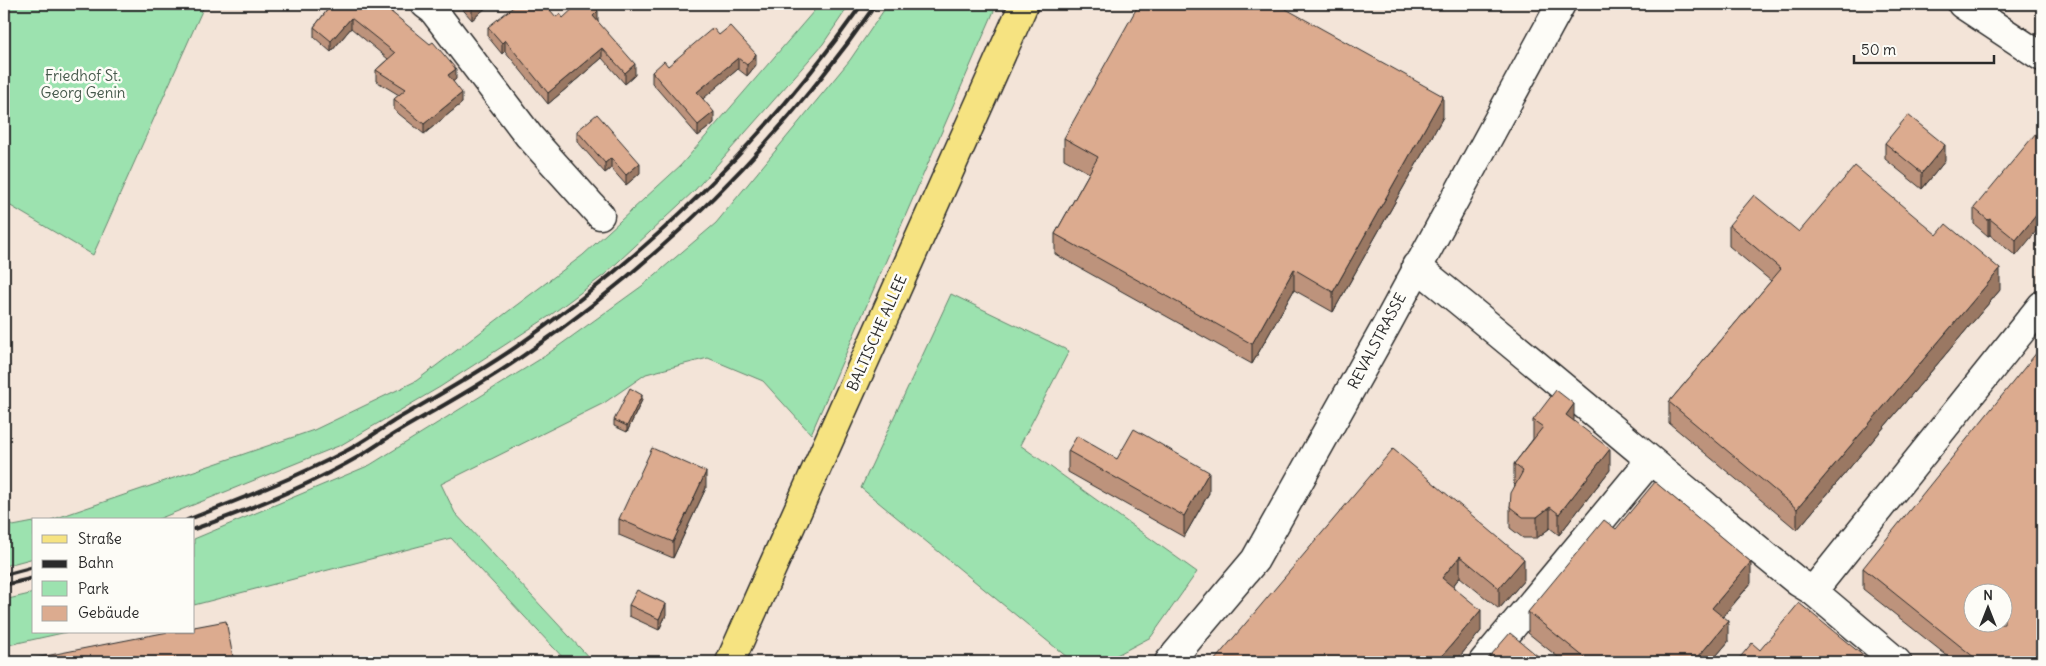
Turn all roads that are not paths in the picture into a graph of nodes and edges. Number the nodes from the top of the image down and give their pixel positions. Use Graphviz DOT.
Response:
graph roads {
  1 [pos="425,4"];
  2 [pos="1024,4"];
  3 [pos="1561,4"];
  4 [pos="1962,4"];
  5 [pos="2042,57"];
  6 [pos="600,215"];
  7 [pos="1416,266"];
  8 [pos="2042,305"];
  9 [pos="1649,462"];
  10 [pos="1813,592"];
  11 [pos="730,662"];
  12 [pos="1169,662"];
  13 [pos="1483,662"];
  14 [pos="1896,662"];
  1 -- 6 [label="street"];
  2 -- 11 [label="main road, BALTISCHE ALLEE"];
  3 -- 7 [label="street, REVALSTRASSE"];
  4 -- 5 [label="street"];
  7 -- 9 [label="street"];
  7 -- 12 [label="street, REVALSTRASSE"];
  8 -- 10 [label="street"];
  9 -- 10 [label="street"];
  9 -- 13 [label="street"];
  10 -- 14 [label="street"];
}
